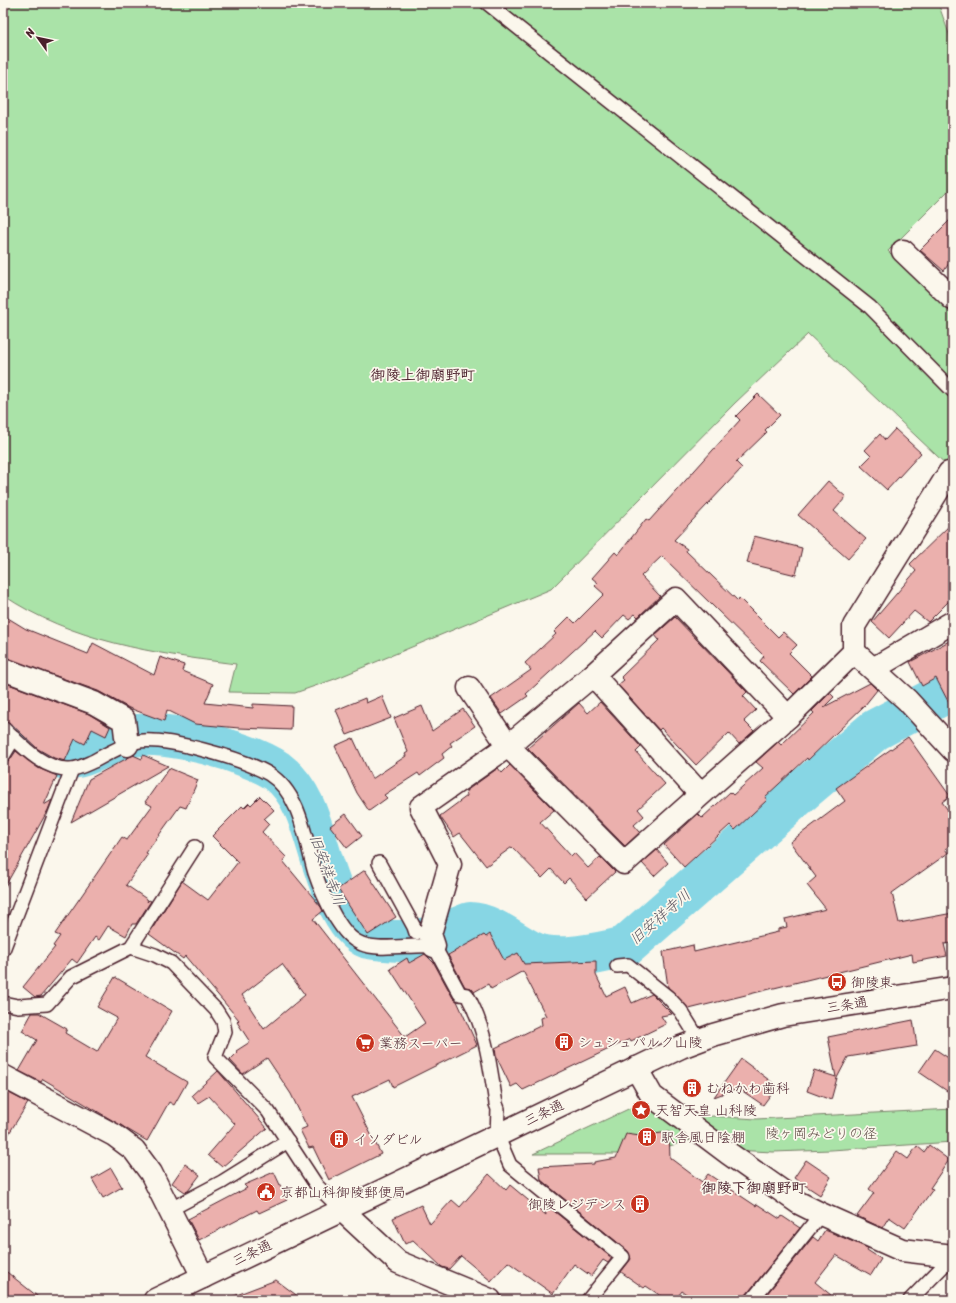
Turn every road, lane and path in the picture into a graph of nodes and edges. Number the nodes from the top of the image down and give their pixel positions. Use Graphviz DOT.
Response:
graph roads {
  1 [pos="487,3"];
  2 [pos="903,251"];
  3 [pos="953,299"];
  4 [pos="953,391"];
  5 [pos="948,473"];
  6 [pos="953,622"];
  7 [pos="854,652"];
  8 [pos="3,669"];
  9 [pos="873,669"];
  10 [pos="593,675"];
  11 [pos="469,688"];
  12 [pos="788,717"];
  13 [pos="3,728"];
  14 [pos="14,738"];
  15 [pos="126,740"];
  16 [pos="508,746"];
  17 [pos="953,750"];
  18 [pos="3,756"];
  19 [pos="72,769"];
  20 [pos="700,794"];
  21 [pos="195,847"];
  22 [pos="379,863"];
  23 [pos="424,940"];
  24 [pos="131,947"];
  25 [pos="3,950"];
  26 [pos="617,966"];
  27 [pos="953,988"];
  28 [pos="3,1004"];
  29 [pos="699,1040"];
  30 [pos="636,1068"];
  31 [pos="3,1076"];
  32 [pos="497,1135"];
  33 [pos="288,1141"];
  34 [pos="169,1210"];
  35 [pos="342,1210"];
  36 [pos="821,1214"];
  37 [pos="953,1256"];
  38 [pos="203,1277"];
  39 [pos="155,1300"];
  40 [pos="490,1300"];
  41 [pos="588,1300"];
  42 [pos="752,1300"];
  43 [pos="910,1300"];
  1 -- 4 [label="lane"];
  2 -- 3 [label="street"];
  5 -- 7 [label="street"];
  6 -- 9 [label="street"];
  7 -- 9 [label="street"];
  7 -- 12 [label="street"];
  8 -- 15 [label="street"];
  9 -- 17 [label="street"];
  10 -- 12 [label="street"];
  10 -- 16 [label="street"];
  10 -- 20 [label="street"];
  11 -- 16 [label="street"];
  12 -- 20 [label="street"];
  13 -- 14 [label="lane"];
  14 -- 18 [label="lane"];
  14 -- 19 [label="lane"];
  15 -- 19 [label="lane"];
  15 -- 23 [label="lane"];
  16 -- 20 [label="street"];
  16 -- 23 [label="street"];
  19 -- 25 [label="lane"];
  21 -- 24 [label="lane"];
  22 -- 23 [label="lane"];
  23 -- 32 [label="lane"];
  24 -- 28 [label="lane"];
  24 -- 33 [label="lane"];
  26 -- 29 [label="lane"];
  27 -- 29 [label="street, 三条通"];
  29 -- 30 [label="street, 三条通"];
  30 -- 32 [label="street, 三条通"];
  30 -- 36 [label="street"];
  31 -- 34 [label="street"];
  32 -- 35 [label="street, 三条通"];
  32 -- 41 [label="lane"];
  33 -- 34 [label="lane"];
  33 -- 35 [label="lane"];
  34 -- 38 [label="street"];
  35 -- 38 [label="street, 三条通"];
  35 -- 40 [label="street"];
  36 -- 37 [label="street"];
  36 -- 42 [label="lane"];
  37 -- 43 [label="lane"];
  38 -- 39 [label="street, 三条通"];
}
